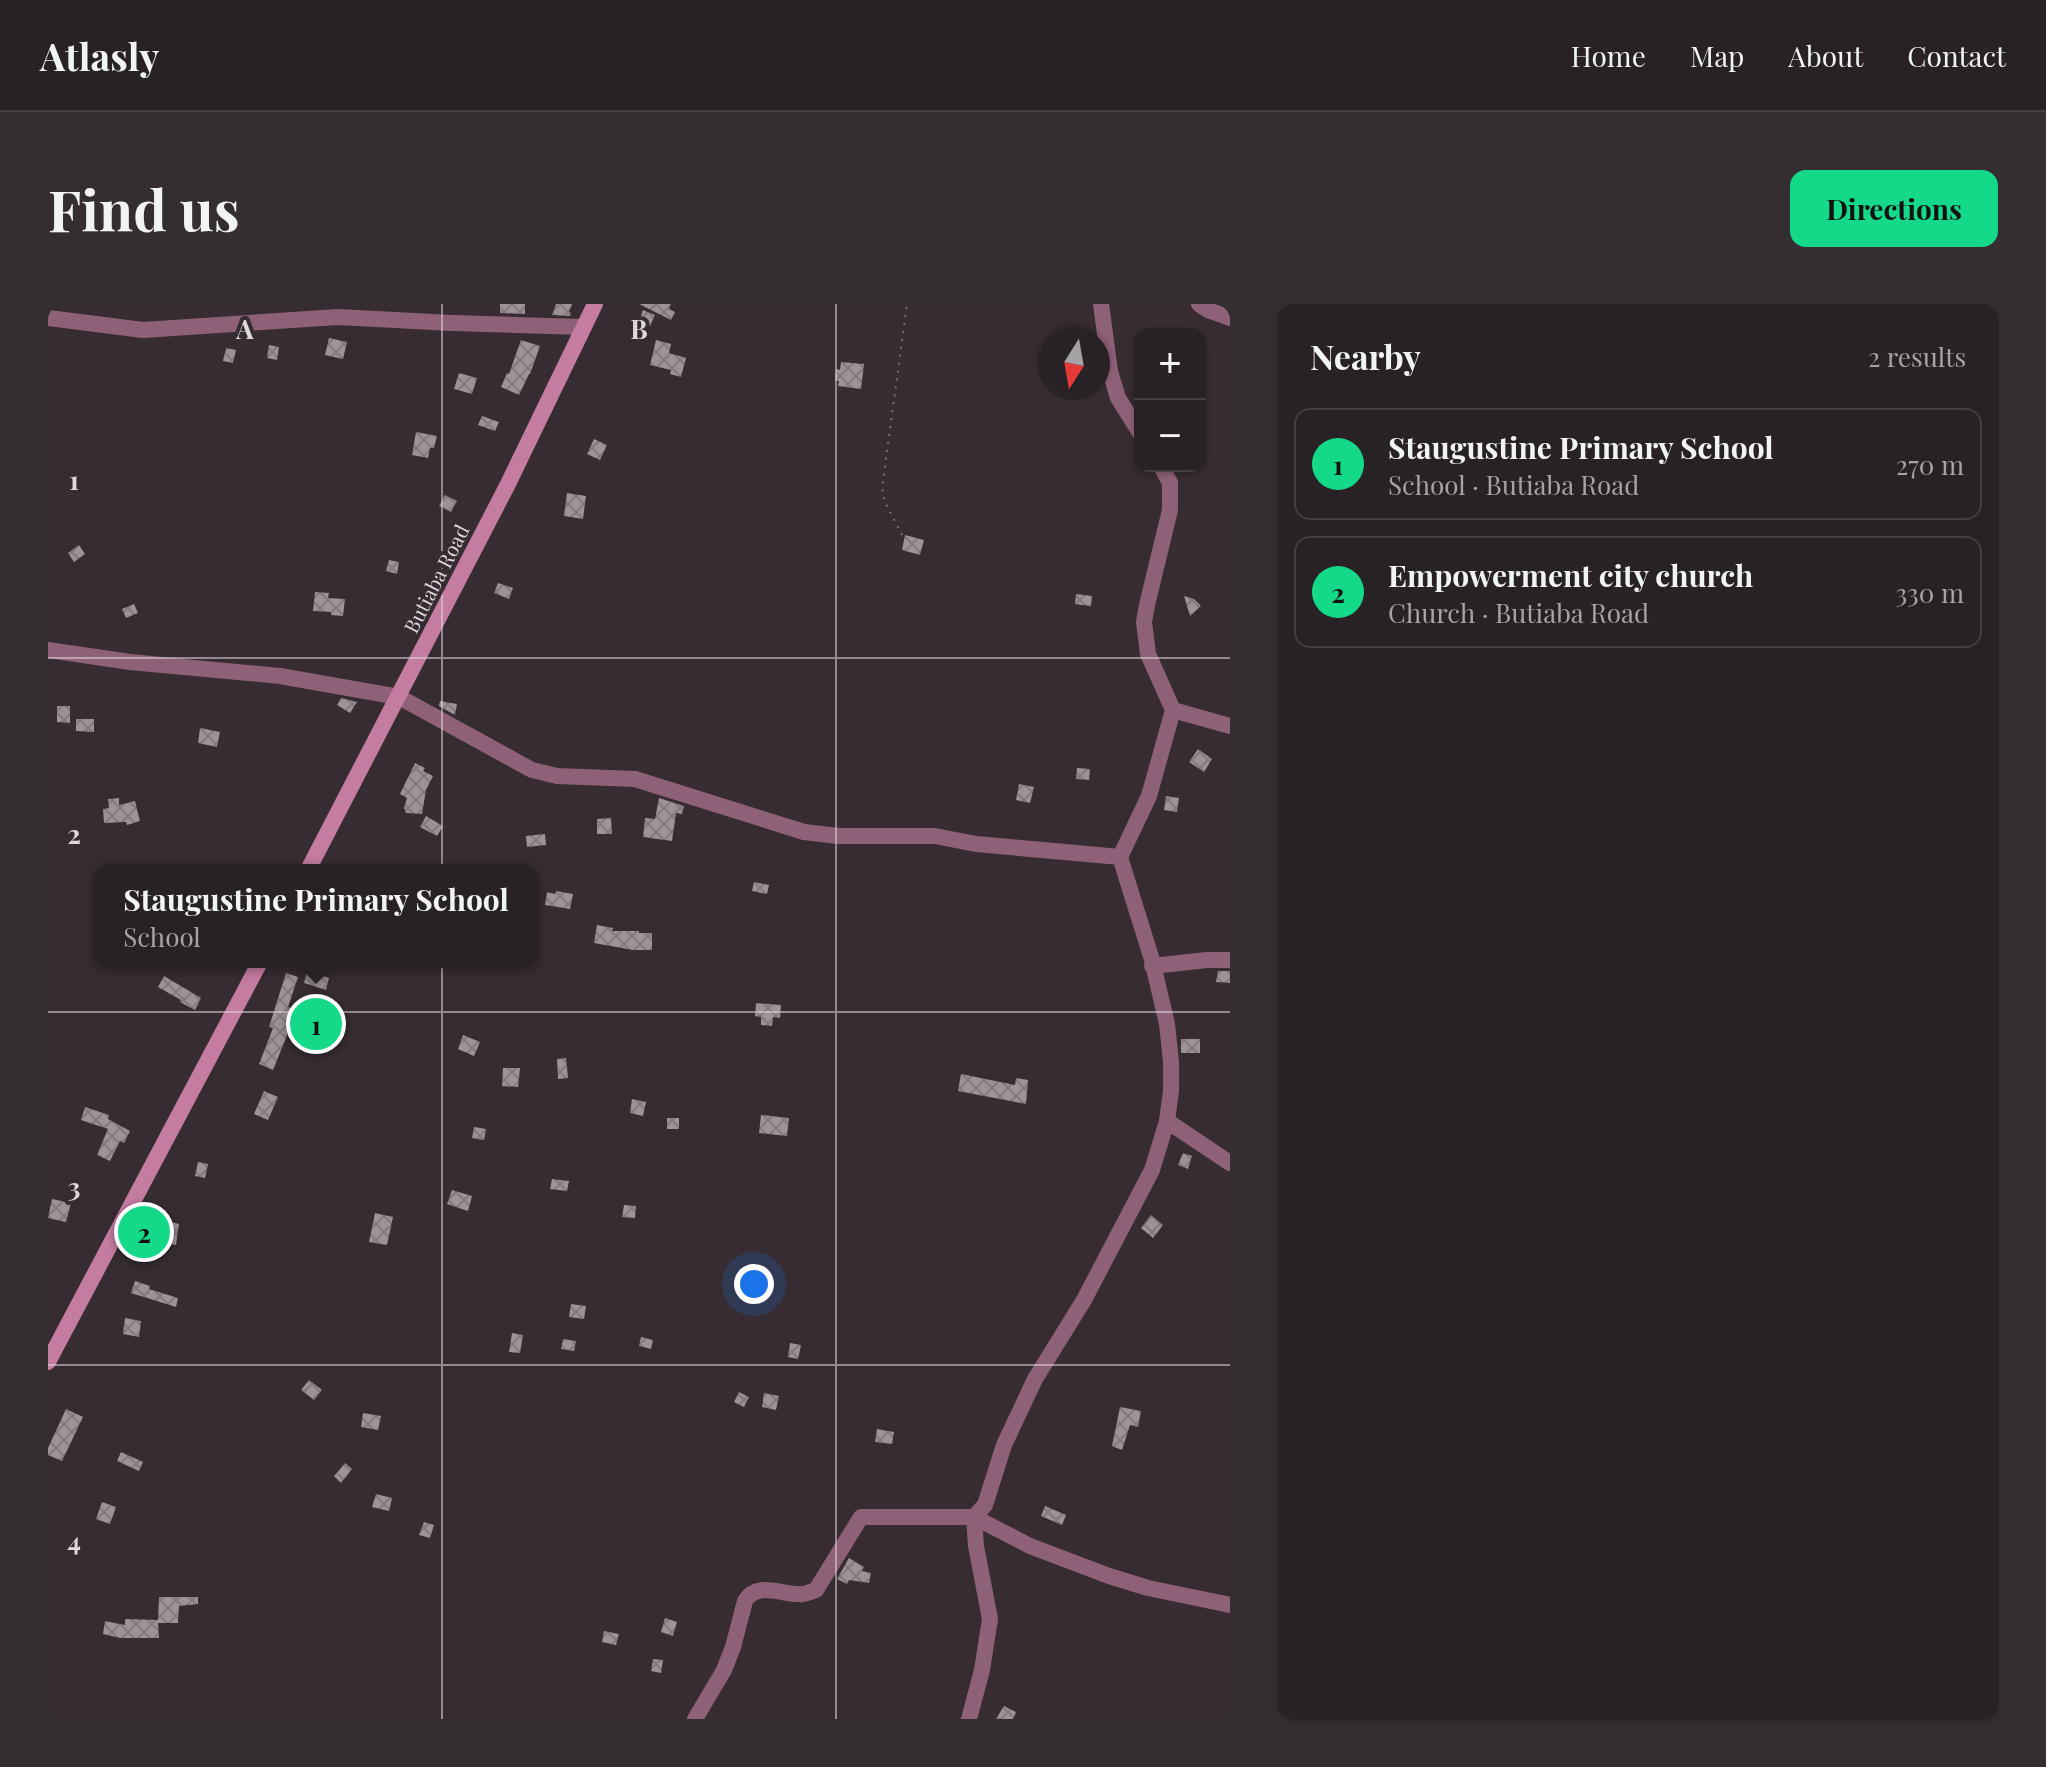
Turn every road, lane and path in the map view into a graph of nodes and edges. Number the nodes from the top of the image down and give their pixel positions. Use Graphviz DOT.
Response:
graph roads {
  1 [pos="595,304"];
  2 [pos="907,304"];
  3 [pos="1101,304"];
  4 [pos="1199,304"];
  5 [pos="48,318"];
  6 [pos="1230,318"];
  7 [pos="582,327"];
  8 [pos="1134,423"];
  9 [pos="1164,472"];
  10 [pos="902,535"];
  11 [pos="48,650"];
  12 [pos="399,697"];
  13 [pos="1173,710"];
  14 [pos="1230,726"];
  15 [pos="1120,857"];
  16 [pos="311,864"];
  17 [pos="1230,960"];
  18 [pos="1152,966"];
  19 [pos="257,968"];
  20 [pos="1167,1121"];
  21 [pos="1230,1163"];
  22 [pos="48,1362"];
  23 [pos="974,1517"];
  24 [pos="1230,1605"];
  25 [pos="695,1719"];
  26 [pos="969,1719"];
  1 -- 7 [label="main road, Butiaba Road"];
  2 -- 10 [label="path"];
  3 -- 8 [label="street"];
  4 -- 6 [label="street"];
  5 -- 7 [label="street"];
  7 -- 12 [label="main road, Butiaba Road"];
  9 -- 13 [label="street"];
  11 -- 12 [label="street"];
  12 -- 15 [label="street"];
  12 -- 16 [label="main road, Butiaba Road"];
  13 -- 14 [label="street"];
  13 -- 15 [label="street"];
  15 -- 18 [label="street"];
  17 -- 18 [label="street"];
  18 -- 20 [label="street"];
  19 -- 22 [label="main road"];
  20 -- 21 [label="street"];
  20 -- 23 [label="street"];
  23 -- 24 [label="street"];
  23 -- 25 [label="street"];
  23 -- 26 [label="street"];
}
